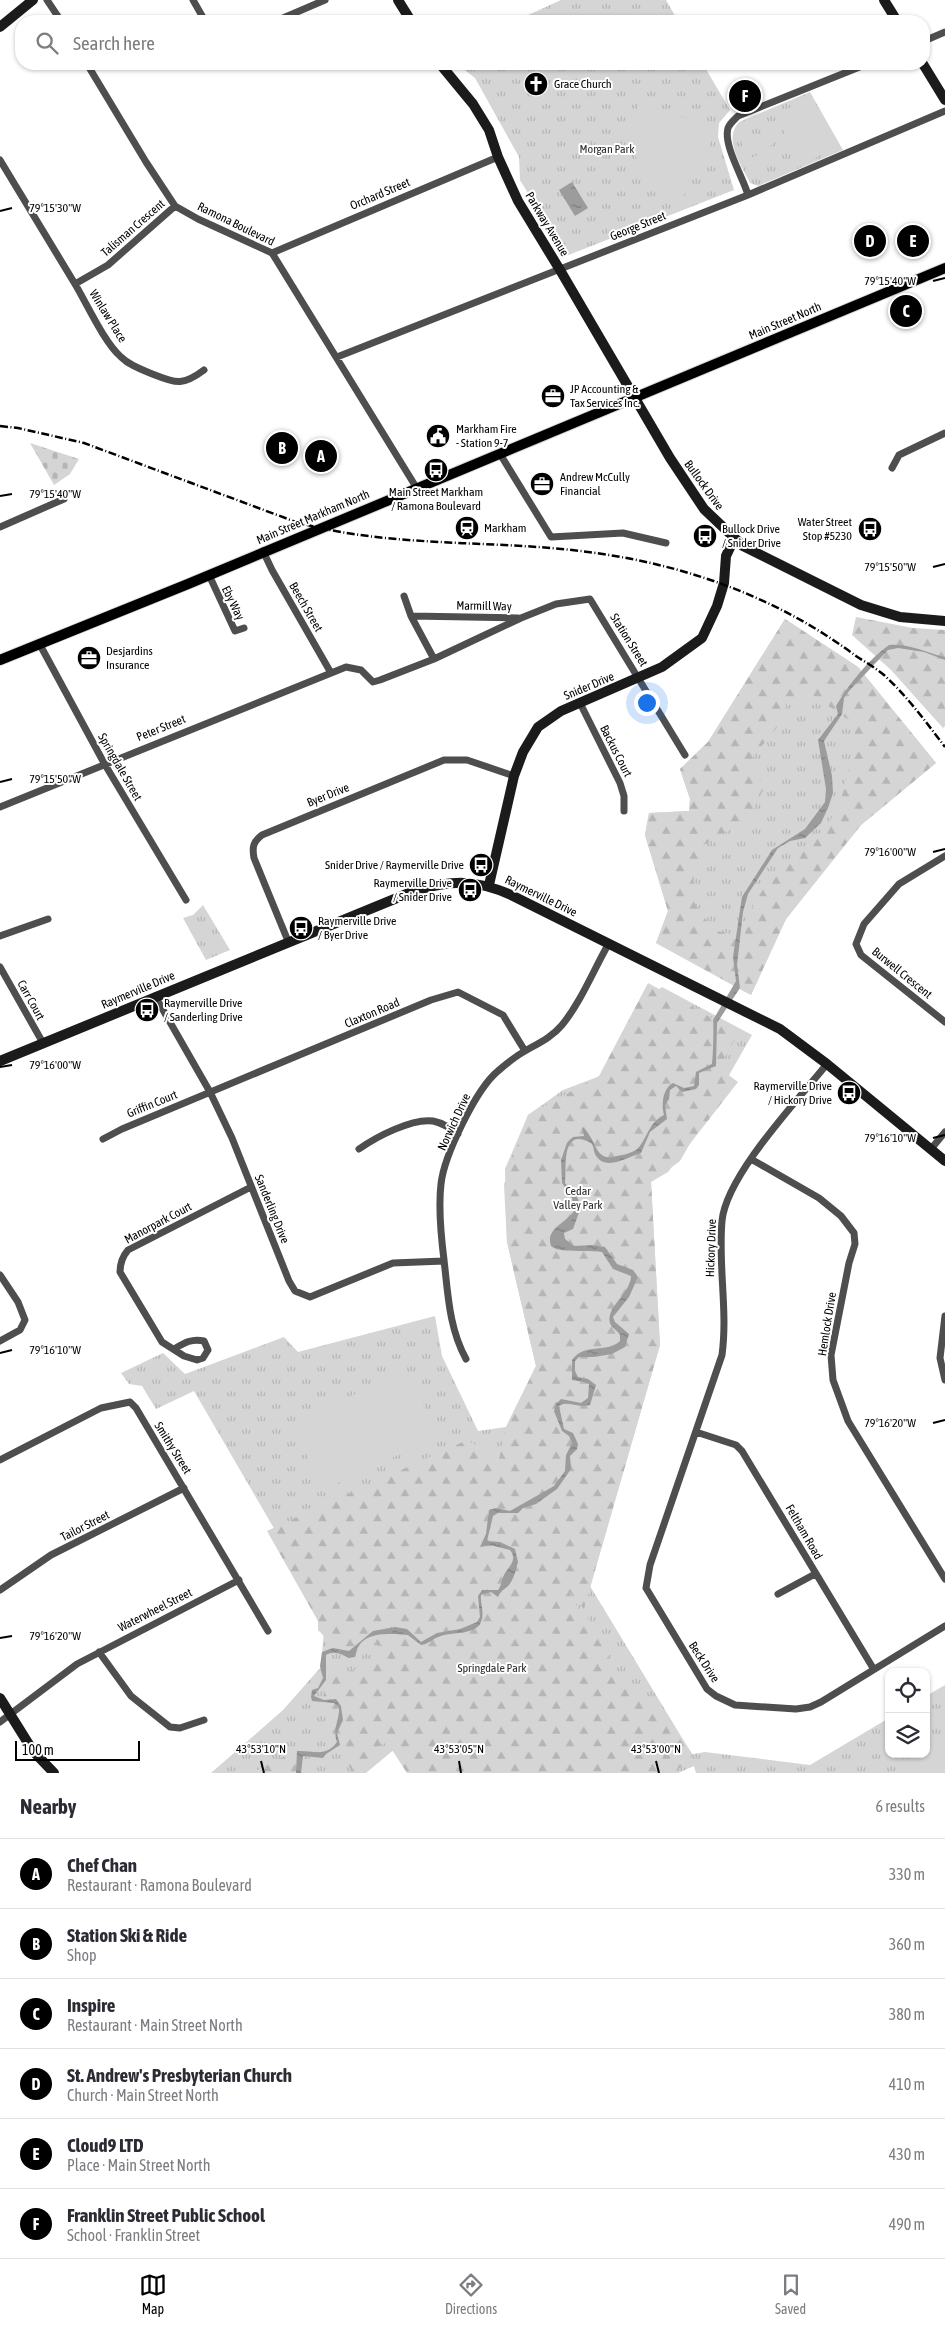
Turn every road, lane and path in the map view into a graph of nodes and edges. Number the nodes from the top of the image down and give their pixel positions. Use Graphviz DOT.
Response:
graph roads {
  1 [pos="33,0"];
  2 [pos="47,0"];
  3 [pos="193,0"];
  4 [pos="325,0"];
  5 [pos="398,0"];
  6 [pos="884,0"];
  7 [pos="56,15"];
  8 [pos="202,15"];
  9 [pos="290,15"];
  10 [pos="407,15"];
  11 [pos="893,15"];
  12 [pos="0,27"];
  13 [pos="945,32"];
  14 [pos="930,38"];
  15 [pos="91,70"];
  16 [pos="445,70"];
  17 [pos="852,70"];
  18 [pos="927,70"];
  19 [pos="945,100"];
  20 [pos="945,111"];
  21 [pos="498,157"];
  22 [pos="0,160"];
  23 [pos="748,195"];
  24 [pos="176,206"];
  25 [pos="272,253"];
  26 [pos="945,268"];
  27 [pos="560,270"];
  28 [pos="75,284"];
  29 [pos="337,357"];
  30 [pos="204,370"];
  31 [pos="635,398"];
  32 [pos="945,433"];
  33 [pos="500,454"];
  34 [pos="892,468"];
  35 [pos="416,487"];
  36 [pos="64,499"];
  37 [pos="0,527"];
  38 [pos="734,539"];
  39 [pos="666,543"];
  40 [pos="263,551"];
  41 [pos="209,575"];
  42 [pos="404,596"];
  43 [pos="411,616"];
  44 [pos="521,618"];
  45 [pos="945,621"];
  46 [pos="244,628"];
  47 [pos="39,643"];
  48 [pos="434,659"];
  49 [pos="0,660"];
  50 [pos="331,672"];
  51 [pos="639,678"];
  52 [pos="580,703"];
  53 [pos="685,755"];
  54 [pos="104,763"];
  55 [pos="514,776"];
  56 [pos="0,807"];
  57 [pos="624,811"];
  58 [pos="945,856"];
  59 [pos="489,885"];
  60 [pos="186,900"];
  61 [pos="48,919"];
  62 [pos="0,936"];
  63 [pos="288,941"];
  64 [pos="609,943"];
  65 [pos="0,967"];
  66 [pos="156,996"];
  67 [pos="945,1022"];
  68 [pos="43,1043"];
  69 [pos="525,1051"];
  70 [pos="0,1060"];
  71 [pos="827,1064"];
  72 [pos="210,1092"];
  73 [pos="945,1132"];
  74 [pos="458,1134"];
  75 [pos="103,1139"];
  76 [pos="360,1149"];
  77 [pos="931,1149"];
  78 [pos="751,1159"];
  79 [pos="945,1161"];
  80 [pos="251,1187"];
  81 [pos="444,1262"];
  82 [pos="0,1275"];
  83 [pos="945,1316"];
  84 [pos="0,1341"];
  85 [pos="174,1349"];
  86 [pos="466,1359"];
  87 [pos="945,1380"];
  88 [pos="696,1432"];
  89 [pos="0,1460"];
  90 [pos="184,1488"];
  91 [pos="815,1574"];
  92 [pos="945,1579"];
  93 [pos="240,1580"];
  94 [pos="0,1590"];
  95 [pos="778,1594"];
  96 [pos="945,1626"];
  97 [pos="268,1630"];
  98 [pos="99,1652"];
  99 [pos="873,1668"];
  100 [pos="0,1698"];
  101 [pos="11,1716"];
  102 [pos="204,1720"];
  103 [pos="0,1722"];
  104 [pos="54,1773"];
  1 -- 12 [label="street"];
  2 -- 7 [label="street"];
  3 -- 8 [label="street"];
  4 -- 9 [label="street"];
  5 -- 10 [label="street"];
  6 -- 11 [label="street"];
  13 -- 14 [label="street"];
  15 -- 24 [label="street, Ramona Boulevard"];
  16 -- 21 [label="street, Parkway Avenue"];
  17 -- 23 [label="street"];
  18 -- 19 [label="street"];
  20 -- 23 [label="street, George Street"];
  21 -- 25 [label="street, Orchard Street"];
  21 -- 27 [label="street, Parkway Avenue"];
  22 -- 28 [label="street"];
  23 -- 27 [label="street, George Street"];
  24 -- 25 [label="street, Ramona Boulevard"];
  24 -- 28 [label="street, Talisman Crescent"];
  25 -- 29 [label="street, Ramona Boulevard"];
  26 -- 31 [label="main road, Main Street North"];
  27 -- 29 [label="street, George Street"];
  27 -- 31 [label="street, Parkway Avenue"];
  28 -- 30 [label="street, Winlaw Place"];
  29 -- 35 [label="street, Ramona Boulevard"];
  31 -- 33 [label="main road, Main Street Markham North"];
  31 -- 38 [label="street, Bullock Drive"];
  32 -- 34 [label="street"];
  33 -- 35 [label="main road, Main Street Markham North"];
  33 -- 39 [label="street"];
  35 -- 40 [label="main road, Main Street Markham North"];
  36 -- 37 [label="street"];
  38 -- 45 [label="street, Bullock Drive"];
  38 -- 51 [label="street, Snider Drive"];
  40 -- 41 [label="main road, Main Street Markham North"];
  40 -- 50 [label="street, Beech Street"];
  41 -- 46 [label="street, Eby Way"];
  41 -- 47 [label="main road, Main Street Markham North"];
  42 -- 43 [label="street"];
  43 -- 44 [label="street, Marmill Way"];
  43 -- 48 [label="street"];
  44 -- 48 [label="street, Marmill Way"];
  44 -- 51 [label="street, Station Street"];
  47 -- 49 [label="main road, Main Street Markham North"];
  47 -- 54 [label="street, Springdale Street"];
  48 -- 50 [label="street, Marmill Way"];
  50 -- 54 [label="street, Peter Street"];
  51 -- 52 [label="street, Snider Drive"];
  51 -- 53 [label="street, Station Street"];
  52 -- 55 [label="street, Snider Drive"];
  52 -- 57 [label="street, Backus Court"];
  54 -- 56 [label="street, Peter Street"];
  54 -- 60 [label="street, Springdale Street"];
  55 -- 59 [label="street, Snider Drive"];
  55 -- 63 [label="street, Byer Drive"];
  58 -- 67 [label="street, Burwell Crescent"];
  59 -- 63 [label="street, Raymerville Drive"];
  59 -- 64 [label="street, Raymerville Drive"];
  61 -- 62 [label="street"];
  63 -- 66 [label="street, Raymerville Drive"];
  64 -- 69 [label="street, Norwich Drive"];
  64 -- 71 [label="street, Raymerville Drive"];
  65 -- 68 [label="street, Carr Court"];
  66 -- 68 [label="street, Raymerville Drive"];
  66 -- 72 [label="street, Sanderling Drive"];
  68 -- 70 [label="street, Raymerville Drive"];
  69 -- 72 [label="street, Claxton Road"];
  69 -- 74 [label="street, Norwich Drive"];
  71 -- 77 [label="street, Raymerville Drive"];
  71 -- 78 [label="street, Hickory Drive"];
  72 -- 75 [label="street, Griffin Court"];
  72 -- 80 [label="street, Sanderling Drive"];
  73 -- 77 [label="street"];
  74 -- 76 [label="street"];
  74 -- 81 [label="street, Norwich Drive"];
  77 -- 79 [label="street, Raymerville Drive"];
  78 -- 88 [label="street, Hickory Drive"];
  78 -- 92 [label="street, Hemlock Drive"];
  80 -- 81 [label="street, Sanderling Drive"];
  80 -- 85 [label="street, Manorpark Court"];
  81 -- 86 [label="street, Norwich Drive"];
  82 -- 84 [label="street"];
  83 -- 87 [label="street"];
  88 -- 91 [label="street, Feltham Road"];
  88 -- 99 [label="street, Beck Drive"];
  89 -- 90 [label="street, Smithy Street"];
  90 -- 93 [label="street, Smithy Street"];
  90 -- 94 [label="street, Tailor Street"];
  91 -- 95 [label="street"];
  91 -- 99 [label="street, Feltham Road"];
  93 -- 97 [label="street, Smithy Street"];
  93 -- 98 [label="street, Waterwheel Street"];
  96 -- 99 [label="street, Beck Drive"];
  98 -- 101 [label="street, Waterwheel Street"];
  98 -- 102 [label="street"];
  100 -- 101 [label="street"];
  101 -- 103 [label="street, Waterwheel Street"];
  101 -- 104 [label="street"];
}
